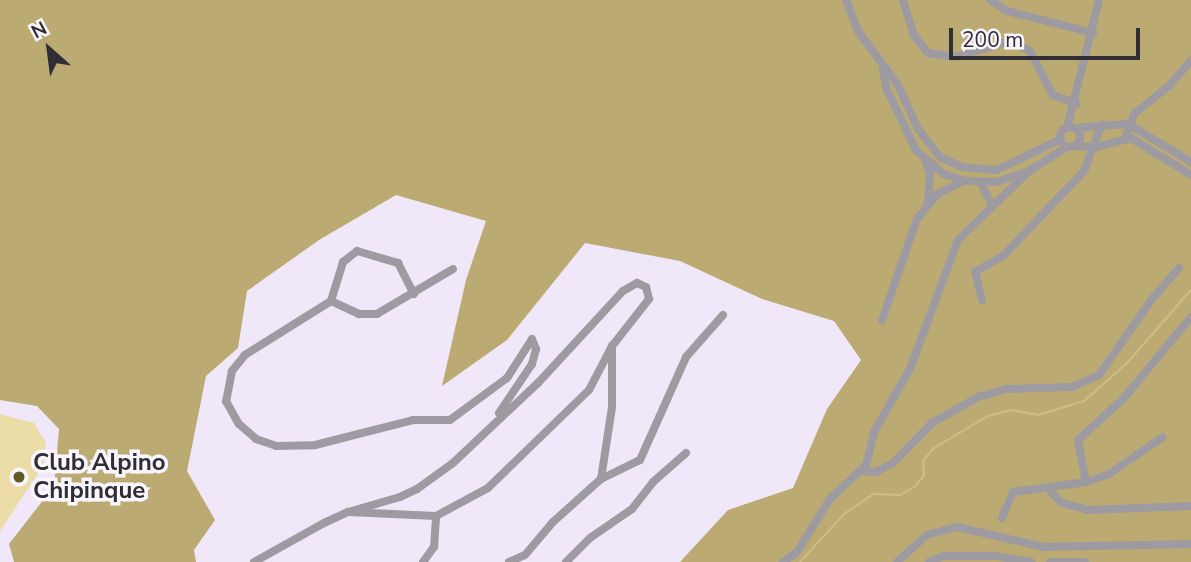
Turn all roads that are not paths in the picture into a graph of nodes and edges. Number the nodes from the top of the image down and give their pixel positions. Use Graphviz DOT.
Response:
graph roads {
  1 [pos="846,0"];
  2 [pos="903,0"];
  3 [pos="990,0"];
  4 [pos="1099,0"];
  5 [pos="1093,33"];
  6 [pos="1191,60"];
  7 [pos="883,70"];
  8 [pos="908,103"];
  9 [pos="1076,104"];
  10 [pos="895,108"];
  11 [pos="1102,124"];
  12 [pos="1128,124"];
  13 [pos="1070,128"];
  14 [pos="918,129"];
  15 [pos="907,134"];
  16 [pos="1125,138"];
  17 [pos="1060,139"];
  18 [pos="1070,146"];
  19 [pos="1096,147"];
  20 [pos="1178,155"];
  21 [pos="925,160"];
  22 [pos="1191,162"];
  23 [pos="1171,166"];
  24 [pos="1029,171"];
  25 [pos="1191,175"];
  26 [pos="964,181"];
  27 [pos="981,183"];
  28 [pos="928,202"];
  29 [pos="992,206"];
  30 [pos="1179,268"];
  31 [pos="453,269"];
  32 [pos="414,294"];
  33 [pos="982,300"];
  34 [pos="331,301"];
  35 [pos="723,315"];
  36 [pos="1191,317"];
  37 [pos="882,320"];
  38 [pos="612,346"];
  39 [pos="492,424"];
  40 [pos="1163,437"];
  41 [pos="686,453"];
  42 [pos="862,471"];
  43 [pos="601,479"];
  44 [pos="1086,482"];
  45 [pos="1047,488"];
  46 [pos="1191,506"];
  47 [pos="348,512"];
  48 [pos="436,516"];
  49 [pos="1002,518"];
  50 [pos="1191,544"];
  51 [pos="254,562"];
  52 [pos="423,562"];
  53 [pos="509,562"];
  54 [pos="566,562"];
  55 [pos="783,562"];
  56 [pos="897,562"];
  57 [pos="929,562"];
  58 [pos="1031,562"];
  59 [pos="1050,562"];
  60 [pos="1085,562"];
  1 -- 7 [label="street"];
  2 -- 9 [label="street"];
  3 -- 5 [label="street"];
  4 -- 5 [label="street"];
  5 -- 9 [label="street"];
  6 -- 12 [label="street"];
  7 -- 8 [label="street"];
  7 -- 10 [label="street"];
  8 -- 10 [label="street"];
  8 -- 14 [label="street"];
  9 -- 13 [label="street"];
  10 -- 15 [label="street"];
  11 -- 12 [label="street"];
  11 -- 13 [label="street"];
  11 -- 19 [label="street"];
  12 -- 16 [label="street"];
  12 -- 20 [label="street"];
  13 -- 17 [label="street"];
  13 -- 18 [label="street"];
  14 -- 15 [label="street"];
  14 -- 17 [label="street"];
  15 -- 21 [label="street"];
  16 -- 19 [label="street"];
  16 -- 23 [label="street"];
  17 -- 18 [label="street"];
  18 -- 19 [label="street"];
  18 -- 24 [label="street"];
  19 -- 33 [label="street"];
  20 -- 22 [label="street"];
  20 -- 23 [label="street"];
  21 -- 26 [label="street"];
  21 -- 28 [label="street"];
  23 -- 25 [label="street"];
  24 -- 27 [label="street"];
  24 -- 29 [label="street"];
  26 -- 27 [label="street"];
  26 -- 28 [label="street"];
  27 -- 29 [label="street"];
  28 -- 37 [label="street"];
  29 -- 42 [label="street"];
  30 -- 42 [label="street"];
  31 -- 32 [label="street"];
  32 -- 34 [label="street"];
  32 -- 34 [label="street"];
  34 -- 39 [label="street"];
  35 -- 43 [label="street"];
  36 -- 44 [label="street"];
  38 -- 39 [label="street"];
  38 -- 43 [label="street"];
  38 -- 48 [label="street"];
  39 -- 47 [label="street"];
  40 -- 44 [label="street"];
  41 -- 54 [label="street"];
  42 -- 55 [label="street"];
  43 -- 53 [label="street"];
  44 -- 45 [label="street"];
  45 -- 46 [label="street"];
  45 -- 49 [label="street"];
  47 -- 48 [label="street"];
  47 -- 51 [label="street"];
  48 -- 52 [label="street"];
  50 -- 56 [label="street"];
  57 -- 58 [label="street"];
  59 -- 60 [label="street"];
}
